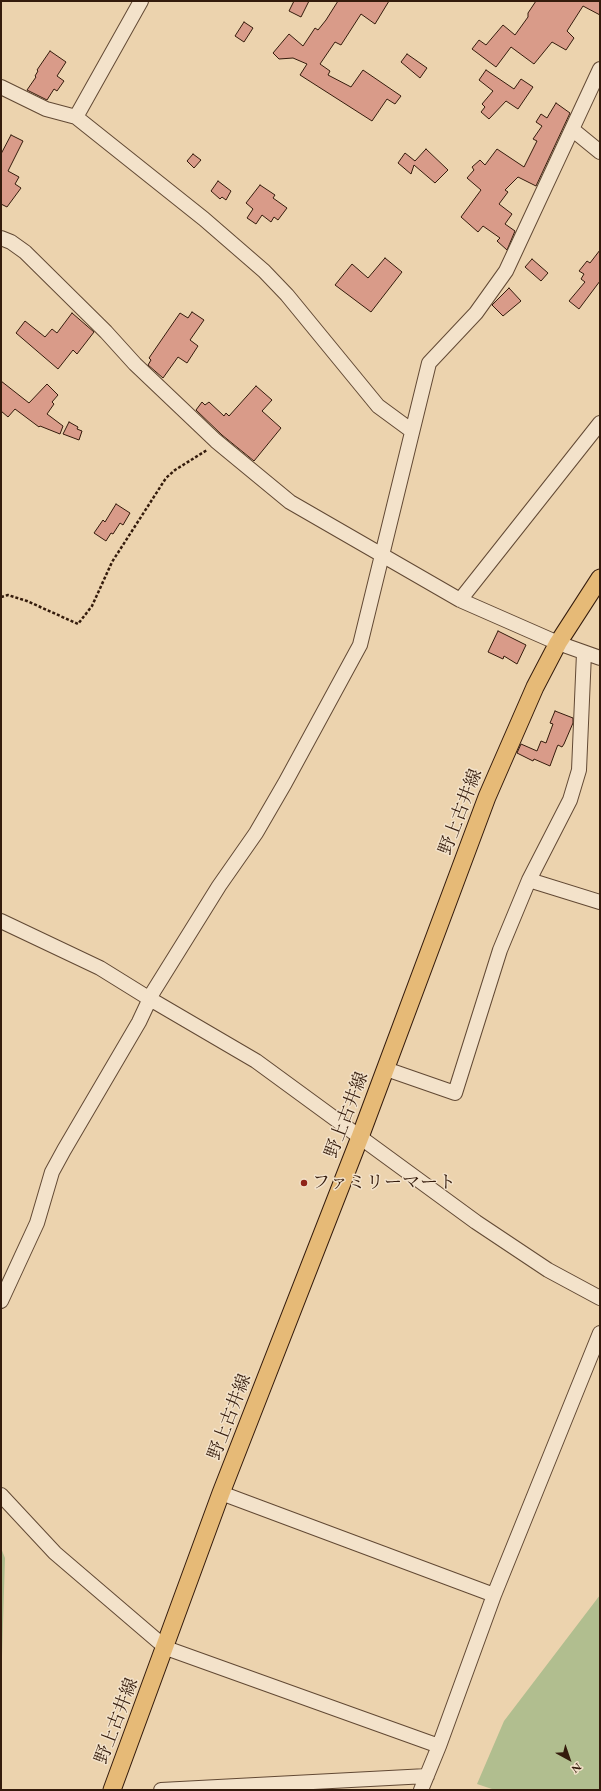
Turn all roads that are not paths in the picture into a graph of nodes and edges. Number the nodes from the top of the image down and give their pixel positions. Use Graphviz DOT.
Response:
graph roads {
  1 [pos="141,1"];
  2 [pos="600,69"];
  3 [pos="1,87"];
  4 [pos="76,116"];
  5 [pos="573,130"];
  6 [pos="600,152"];
  7 [pos="1,238"];
  8 [pos="600,423"];
  9 [pos="412,431"];
  10 [pos="382,555"];
  11 [pos="600,578"];
  12 [pos="460,600"];
  13 [pos="558,644"];
  14 [pos="584,653"];
  15 [pos="600,658"];
  16 [pos="529,880"];
  17 [pos="600,902"];
  18 [pos="1,921"];
  19 [pos="150,999"];
  20 [pos="386,1069"];
  21 [pos="360,1137"];
  22 [pos="600,1298"];
  23 [pos="1,1301"];
  24 [pos="600,1333"];
  25 [pos="221,1494"];
  26 [pos="1,1495"];
  27 [pos="494,1595"];
  28 [pos="166,1648"];
  29 [pos="440,1746"];
  30 [pos="427,1776"];
  31 [pos="112,1790"];
  32 [pos="161,1790"];
  33 [pos="421,1790"];
  1 -- 4 [label="street"];
  2 -- 5 [label="street"];
  3 -- 4 [label="street"];
  4 -- 9 [label="street"];
  5 -- 6 [label="street"];
  5 -- 9 [label="street"];
  7 -- 10 [label="street"];
  8 -- 12 [label="street"];
  9 -- 10 [label="street"];
  10 -- 12 [label="street"];
  10 -- 19 [label="street"];
  11 -- 13 [label="main road, 野上古井線"];
  12 -- 13 [label="street"];
  13 -- 14 [label="street"];
  13 -- 20 [label="main road, 野上古井線"];
  14 -- 15 [label="street"];
  14 -- 16 [label="street"];
  16 -- 17 [label="street"];
  16 -- 20 [label="street"];
  18 -- 19 [label="street"];
  19 -- 21 [label="street"];
  19 -- 23 [label="street"];
  20 -- 21 [label="main road, 野上古井線"];
  21 -- 22 [label="street"];
  21 -- 25 [label="main road, 野上古井線"];
  24 -- 27 [label="street"];
  25 -- 27 [label="street"];
  25 -- 28 [label="main road, 野上古井線"];
  26 -- 28 [label="street"];
  27 -- 29 [label="street"];
  28 -- 29 [label="street"];
  28 -- 31 [label="main road, 野上古井線"];
  29 -- 30 [label="street"];
  30 -- 32 [label="street"];
  30 -- 33 [label="street"];
}
